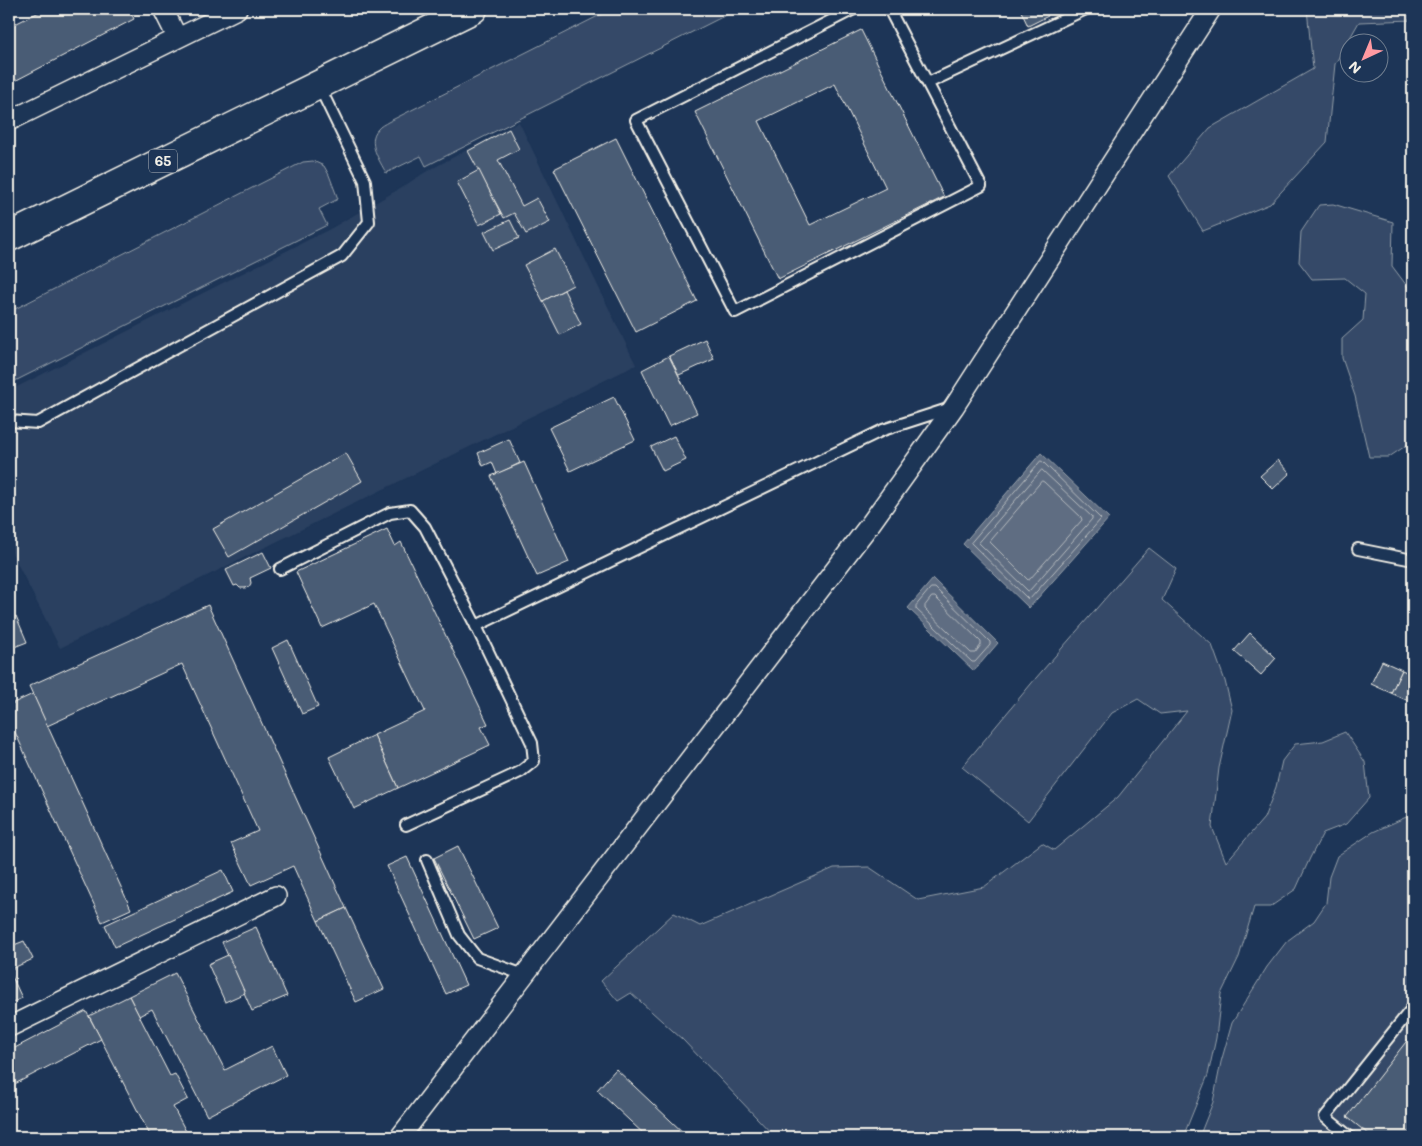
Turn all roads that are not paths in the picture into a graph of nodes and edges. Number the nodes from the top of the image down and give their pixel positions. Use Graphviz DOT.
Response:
graph roads {
  1 [pos="163,9"];
  2 [pos="237,9"];
  3 [pos="473,9"];
  4 [pos="854,9"];
  5 [pos="889,9"];
  6 [pos="1086,9"];
  7 [pos="1211,9"];
  8 [pos="177,37"];
  9 [pos="928,83"];
  10 [pos="318,84"];
  11 [pos="9,121"];
  12 [pos="9,237"];
  13 [pos="954,407"];
  14 [pos="9,420"];
  15 [pos="1358,549"];
  16 [pos="1413,560"];
  17 [pos="280,569"];
  18 [pos="476,626"];
  19 [pos="406,825"];
  20 [pos="427,860"];
  21 [pos="276,896"];
  22 [pos="524,975"];
  23 [pos="1413,1007"];
  24 [pos="9,1028"];
  25 [pos="400,1137"];
  26 [pos="1350,1137"];
  1 -- 8 [label="street"];
  2 -- 8 [label="street"];
  3 -- 10 [label="main road, 65"];
  4 -- 9 [label="lane"];
  5 -- 9 [label="lane"];
  6 -- 9 [label="lane"];
  7 -- 13 [label="street"];
  8 -- 11 [label="street"];
  10 -- 12 [label="main road, 65"];
  10 -- 14 [label="lane"];
  13 -- 18 [label="lane"];
  13 -- 22 [label="street"];
  15 -- 16 [label="lane"];
  17 -- 18 [label="lane"];
  18 -- 19 [label="lane"];
  20 -- 22 [label="lane"];
  21 -- 24 [label="street"];
  22 -- 25 [label="street"];
  23 -- 26 [label="lane"];
}
